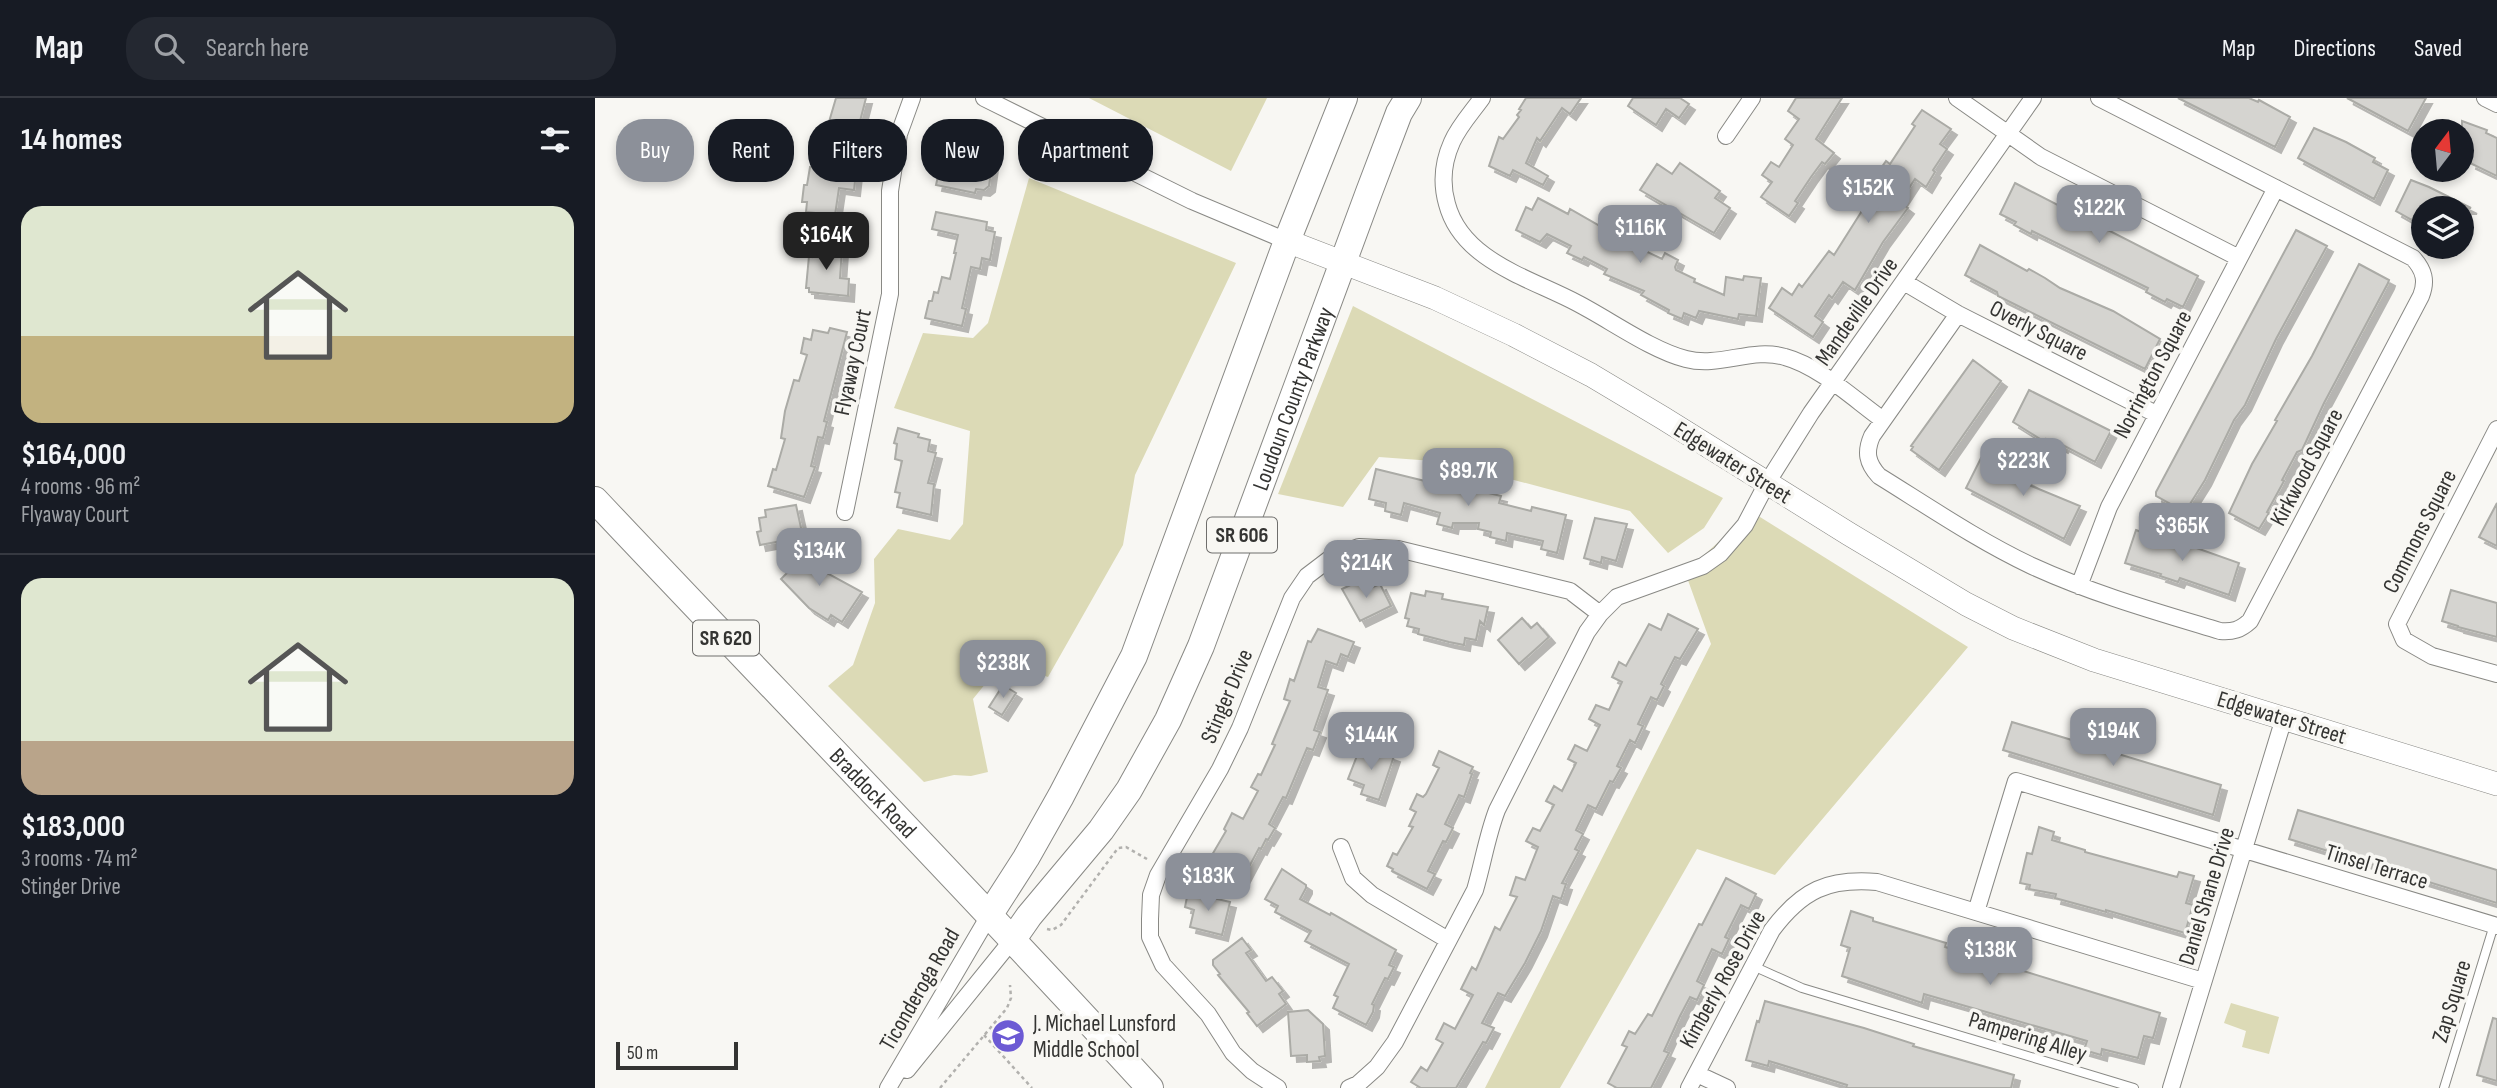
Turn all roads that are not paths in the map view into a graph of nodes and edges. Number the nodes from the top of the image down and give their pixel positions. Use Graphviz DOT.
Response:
graph roads {
  1 [pos="912,98"];
  2 [pos="984,98"];
  3 [pos="1344,98"];
  4 [pos="1408,98"];
  5 [pos="1482,98"];
  6 [pos="1752,98"];
  7 [pos="1957,98"];
  8 [pos="2033,98"];
  9 [pos="2099,98"];
  10 [pos="2485,98"];
  11 [pos="2497,104"];
  12 [pos="2007,134"];
  13 [pos="1726,136"];
  14 [pos="2276,188"];
  15 [pos="1287,241"];
  16 [pos="2239,258"];
  17 [pos="1343,263"];
  18 [pos="1904,282"];
  19 [pos="1958,314"];
  20 [pos="1832,383"];
  21 [pos="2156,414"];
  22 [pos="1883,420"];
  23 [pos="2497,429"];
  24 [pos="1767,483"];
  25 [pos="595,500"];
  26 [pos="845,512"];
  27 [pos="2078,586"];
  28 [pos="1600,614"];
  29 [pos="2497,674"];
  30 [pos="2284,718"];
  31 [pos="2497,784"];
  32 [pos="1341,847"];
  33 [pos="2244,850"];
  34 [pos="1976,912"];
  35 [pos="990,914"];
  36 [pos="2496,926"];
  37 [pos="1013,939"];
  38 [pos="1448,940"];
  39 [pos="1753,966"];
  40 [pos="2203,981"];
  41 [pos="1693,1081"];
  42 [pos="890,1088"];
  43 [pos="1150,1088"];
  44 [pos="1278,1088"];
  45 [pos="1349,1088"];
  46 [pos="1727,1088"];
  47 [pos="2134,1088"];
  48 [pos="2171,1088"];
  49 [pos="2444,1088"];
  1 -- 26 [label="street, Flyaway Court"];
  2 -- 15 [label="street, Edgewater Street"];
  3 -- 15 [label="main road, SR 606"];
  4 -- 17 [label="main road, Loudoun County Parkway / SR 606"];
  5 -- 20 [label="street"];
  6 -- 13 [label="street"];
  7 -- 12 [label="street"];
  8 -- 12 [label="street, Mandeville Drive"];
  9 -- 14 [label="street, Kirkwood Square"];
  10 -- 11 [label="street"];
  12 -- 16 [label="street"];
  12 -- 18 [label="street, Mandeville Drive"];
  14 -- 16 [label="street, Norrington Square"];
  14 -- 27 [label="street, Kirkwood Square"];
  15 -- 17 [label="street, Edgewater Street"];
  15 -- 35 [label="main road, SR 606"];
  16 -- 21 [label="street, Norrington Square"];
  17 -- 24 [label="street, Edgewater Street"];
  17 -- 37 [label="main road, Loudoun County Parkway / SR 606"];
  18 -- 19 [label="street, Overly Square"];
  18 -- 20 [label="street, Mandeville Drive"];
  19 -- 21 [label="street, Overly Square"];
  19 -- 22 [label="street, Kirkwood Square"];
  20 -- 22 [label="street"];
  20 -- 24 [label="street, Mandeville Drive"];
  21 -- 27 [label="street, Norrington Square"];
  22 -- 27 [label="street, Kirkwood Square"];
  23 -- 29 [label="street, Commons Square"];
  24 -- 28 [label="street"];
  24 -- 30 [label="street, Edgewater Street"];
  25 -- 35 [label="main road, Braddock Road / SR 620"];
  28 -- 38 [label="street"];
  28 -- 44 [label="street, Stinger Drive"];
  30 -- 31 [label="street, Edgewater Street"];
  30 -- 33 [label="street, Daniel Shane Drive"];
  32 -- 38 [label="street"];
  33 -- 34 [label="street, Tinsel Terrace"];
  33 -- 36 [label="street, Tinsel Terrace"];
  33 -- 40 [label="street, Daniel Shane Drive"];
  34 -- 39 [label="street, Kimberly Rose Drive"];
  34 -- 40 [label="street, Kimberly Rose Drive"];
  35 -- 37 [label="main road, Braddock Road / SR 620"];
  35 -- 42 [label="street, Ticonderoga Road"];
  36 -- 49 [label="lane, Zap Square"];
  37 -- 42 [label="street, Ticonderoga Road"];
  37 -- 43 [label="main road, Braddock Road / SR 620"];
  38 -- 45 [label="street"];
  39 -- 41 [label="street, Kimberly Rose Drive"];
  39 -- 47 [label="lane, Pampering Alley"];
  40 -- 48 [label="street, Daniel Shane Drive"];
  41 -- 46 [label="street"];
}
